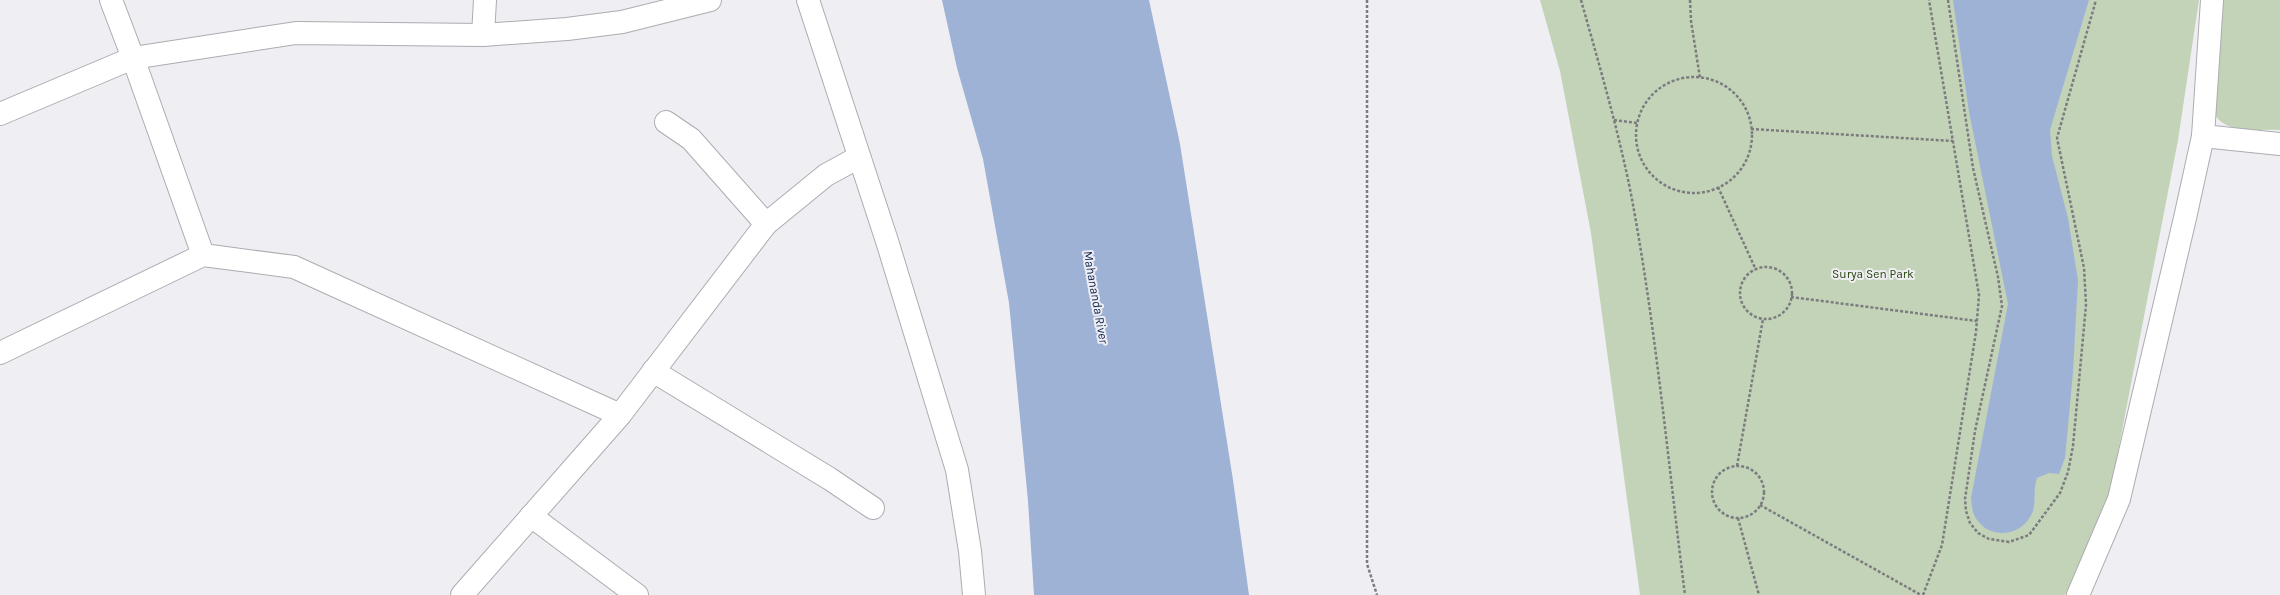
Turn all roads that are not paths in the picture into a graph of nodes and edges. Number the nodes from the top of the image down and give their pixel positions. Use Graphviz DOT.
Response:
graph roads {
  1 [pos="111,0"];
  2 [pos="484,0"];
  3 [pos="710,0"];
  4 [pos="808,0"];
  5 [pos="2212,0"];
  6 [pos="483,35"];
  7 [pos="134,58"];
  8 [pos="0,114"];
  9 [pos="666,122"];
  10 [pos="2203,136"];
  11 [pos="2280,144"];
  12 [pos="859,157"];
  13 [pos="766,224"];
  14 [pos="203,255"];
  15 [pos="0,353"];
  16 [pos="653,372"];
  17 [pos="620,415"];
  18 [pos="873,508"];
  19 [pos="531,516"];
  20 [pos="462,595"];
  21 [pos="637,595"];
  22 [pos="974,595"];
  23 [pos="2078,595"];
  1 -- 7 [label="street"];
  2 -- 6 [label="street"];
  3 -- 6 [label="street"];
  4 -- 12 [label="street"];
  5 -- 10 [label="street"];
  6 -- 7 [label="street"];
  7 -- 8 [label="street"];
  7 -- 14 [label="street"];
  9 -- 13 [label="street"];
  10 -- 11 [label="street"];
  10 -- 23 [label="street"];
  12 -- 13 [label="street"];
  12 -- 22 [label="street"];
  13 -- 16 [label="street"];
  14 -- 15 [label="street"];
  14 -- 17 [label="street"];
  16 -- 17 [label="street"];
  16 -- 18 [label="street"];
  17 -- 19 [label="street"];
  19 -- 20 [label="street"];
  19 -- 21 [label="street"];
}
